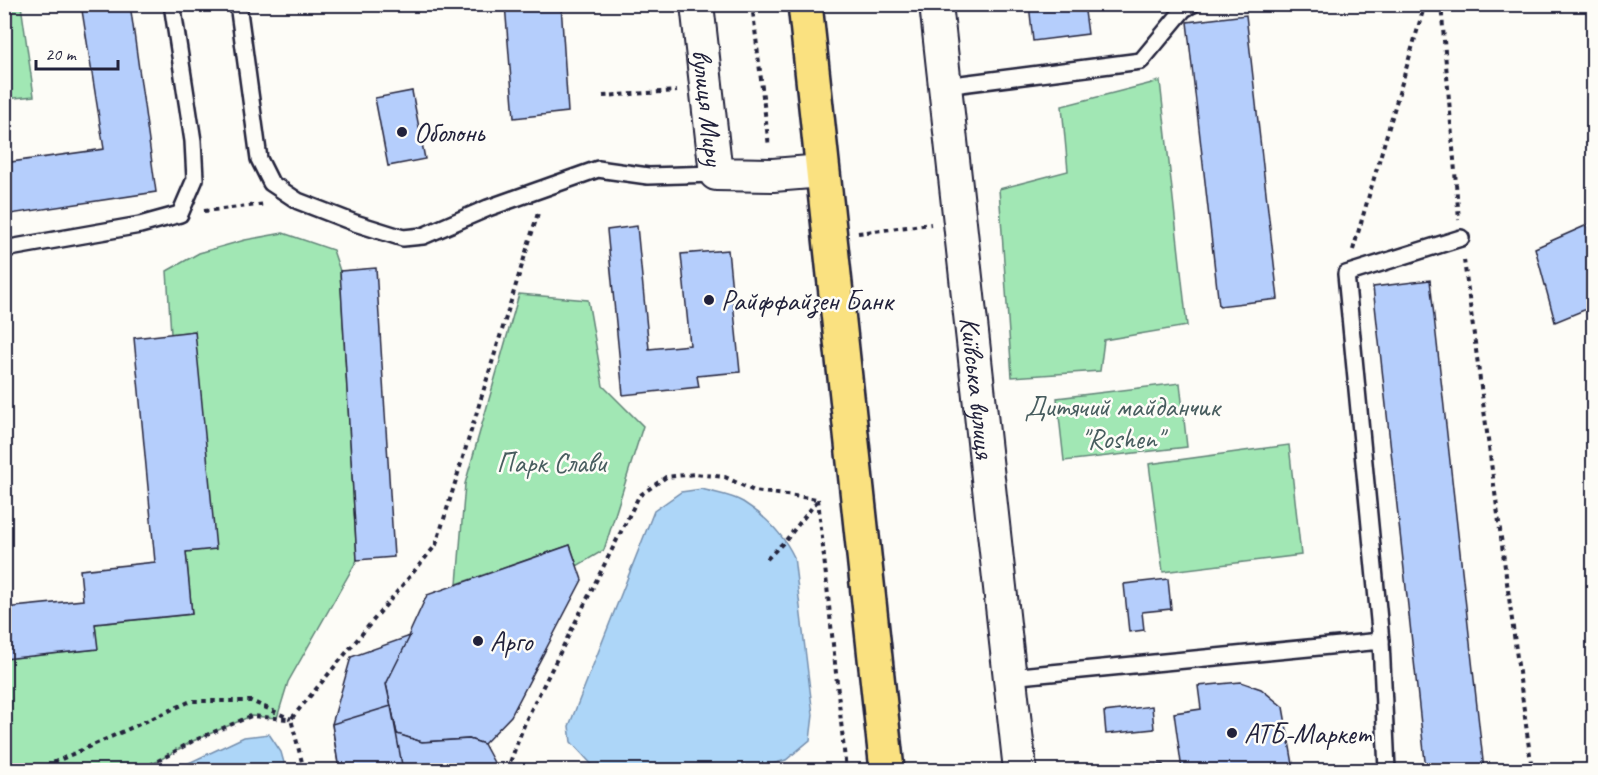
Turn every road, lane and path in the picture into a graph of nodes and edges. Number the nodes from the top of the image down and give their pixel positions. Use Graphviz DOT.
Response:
graph roads {
  1 [pos="172,4"];
  2 [pos="238,4"];
  3 [pos="697,4"];
  4 [pos="752,4"];
  5 [pos="805,4"];
  6 [pos="936,4"];
  7 [pos="1193,4"];
  8 [pos="1425,4"];
  9 [pos="1441,4"];
  10 [pos="945,86"];
  11 [pos="688,90"];
  12 [pos="603,96"];
  13 [pos="823,171"];
  14 [pos="716,174"];
  15 [pos="773,176"];
  16 [pos="547,187"];
  17 [pos="268,204"];
  18 [pos="231,208"];
  19 [pos="958,221"];
  20 [pos="856,233"];
  21 [pos="1461,238"];
  22 [pos="4,249"];
  23 [pos="1346,274"];
  24 [pos="818,499"];
  25 [pos="767,559"];
  26 [pos="1381,641"];
  27 [pos="1009,677"];
  28 [pos="291,720"];
  29 [pos="37,771"];
  30 [pos="142,771"];
  31 [pos="304,771"];
  32 [pos="511,771"];
  33 [pos="846,771"];
  34 [pos="887,771"];
  35 [pos="1020,771"];
  36 [pos="1387,771"];
  37 [pos="1532,771"];
  1 -- 22 [label="lane"];
  2 -- 16 [label="lane"];
  3 -- 14 [label="street, вулиця Миру"];
  4 -- 15 [label="path"];
  5 -- 13 [label="main road"];
  6 -- 10 [label="street, Київська вулиця"];
  7 -- 10 [label="lane"];
  8 -- 23 [label="path"];
  9 -- 21 [label="path"];
  10 -- 19 [label="street, Київська вулиця"];
  11 -- 12 [label="path"];
  13 -- 15 [label="street, вулиця Миру"];
  13 -- 34 [label="main road"];
  14 -- 15 [label="street, вулиця Миру"];
  14 -- 16 [label="lane"];
  16 -- 28 [label="path"];
  17 -- 18 [label="path"];
  19 -- 20 [label="path"];
  19 -- 27 [label="street, Київська вулиця"];
  21 -- 23 [label="lane"];
  21 -- 37 [label="path"];
  23 -- 26 [label="lane"];
  24 -- 25 [label="path"];
  24 -- 32 [label="path"];
  24 -- 33 [label="path"];
  26 -- 27 [label="lane"];
  26 -- 36 [label="lane"];
  27 -- 35 [label="street, Київська вулиця"];
  28 -- 29 [label="path"];
  28 -- 30 [label="path"];
  28 -- 31 [label="path"];
}
